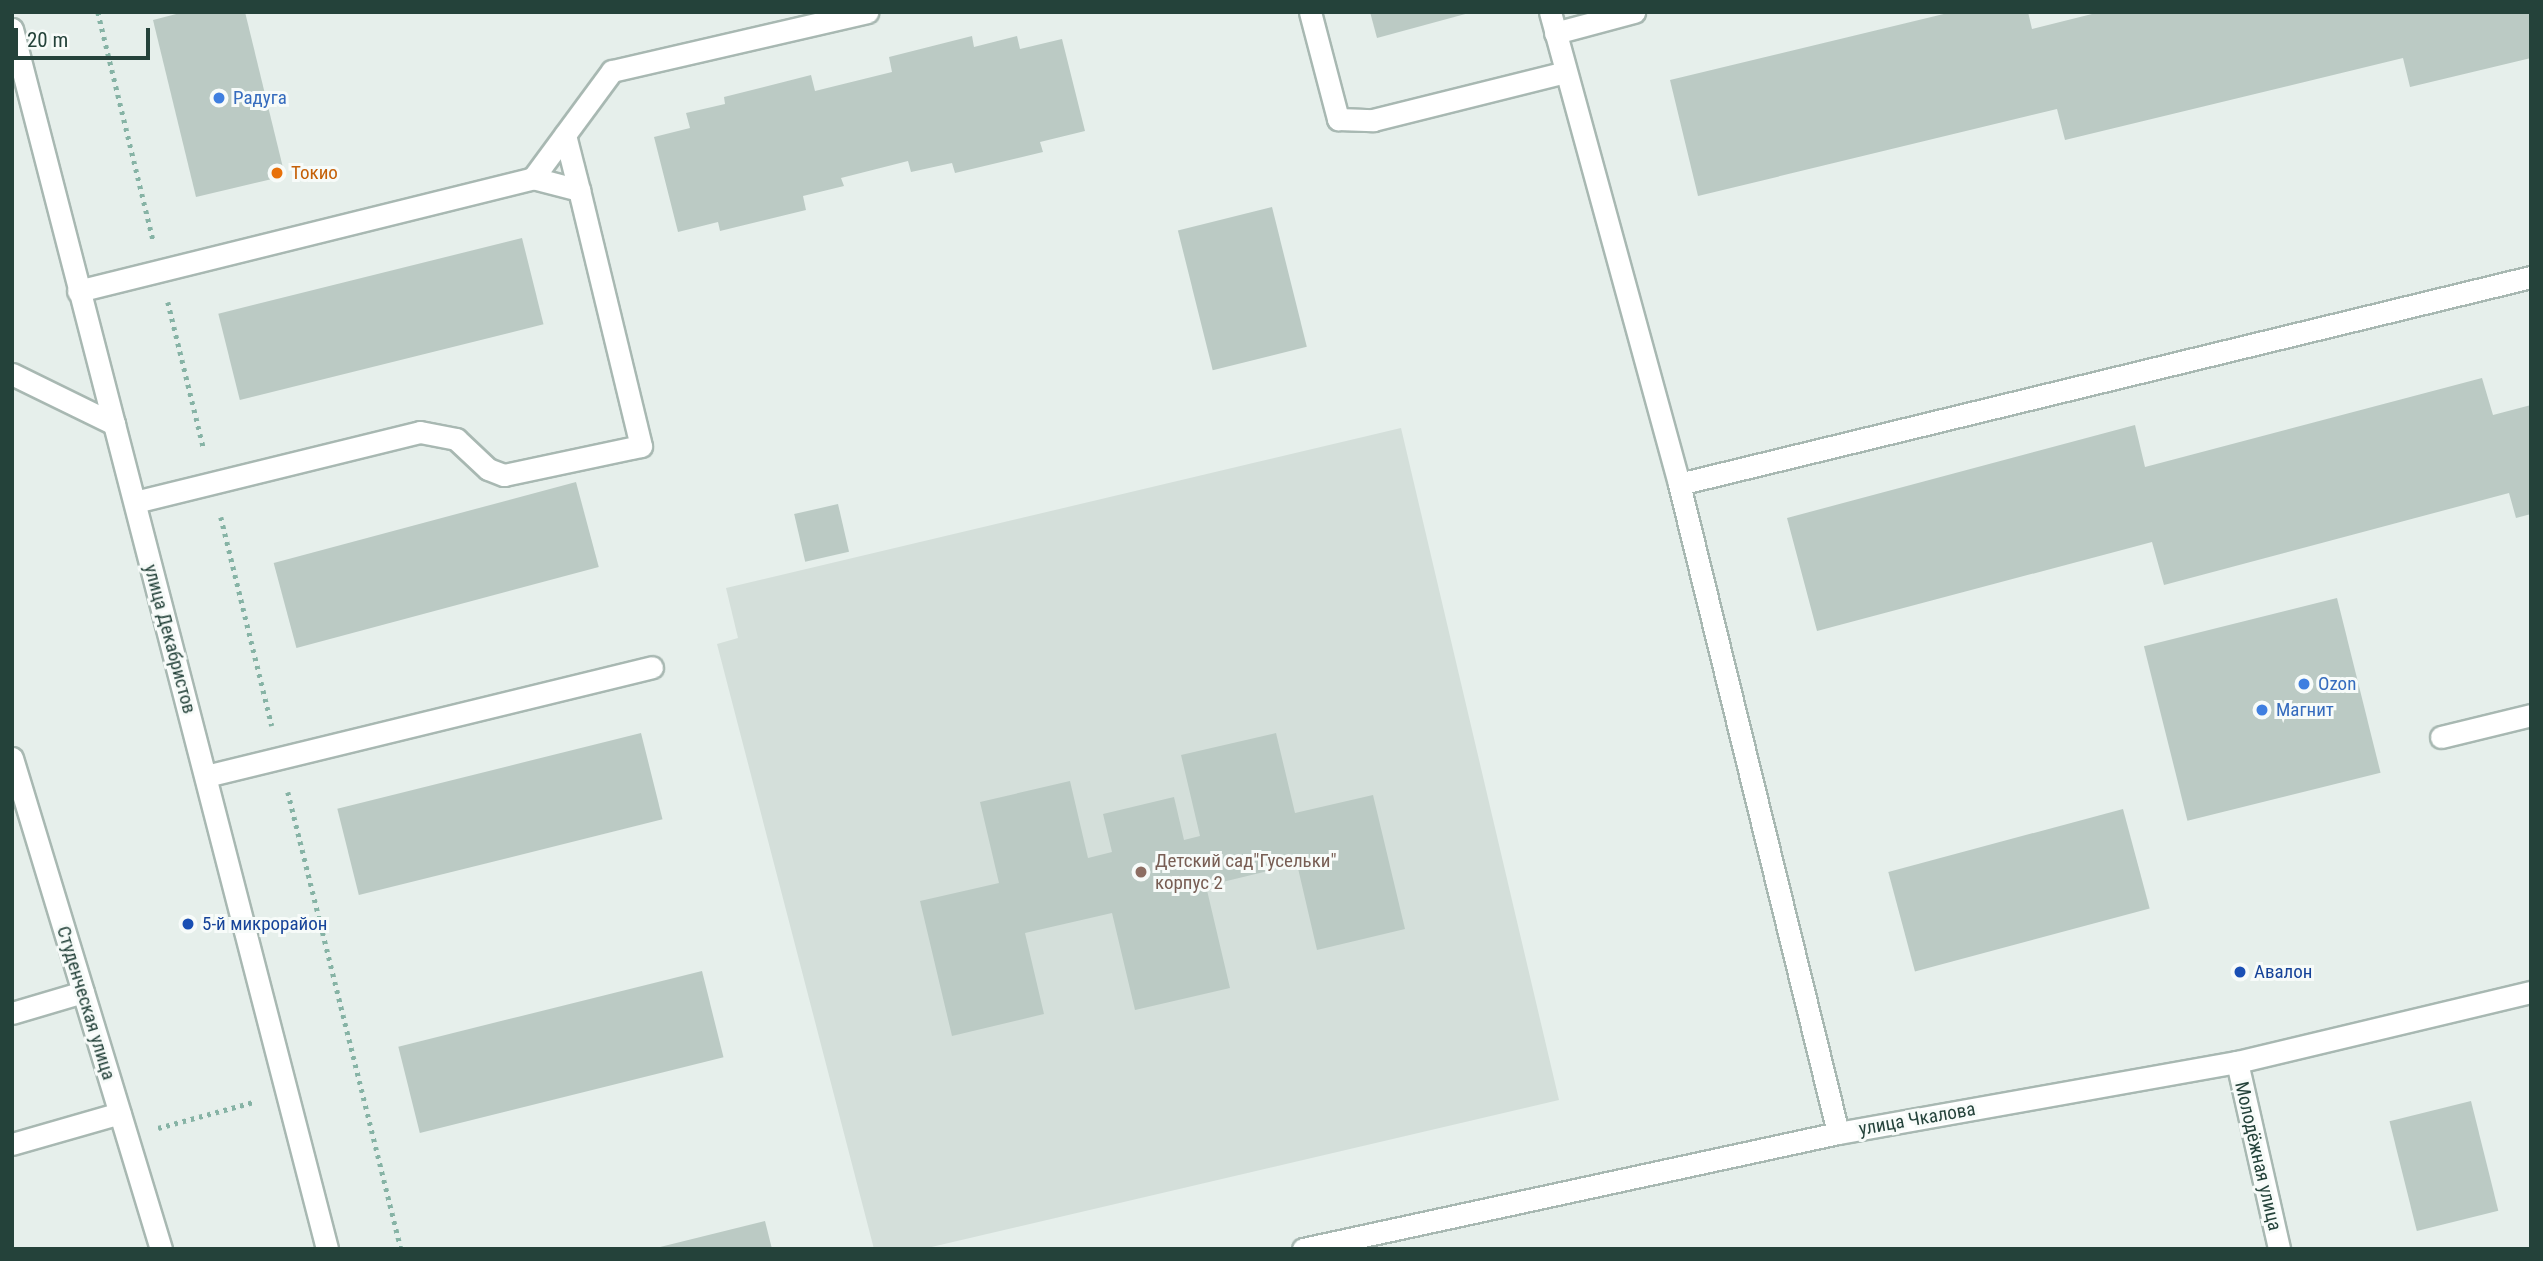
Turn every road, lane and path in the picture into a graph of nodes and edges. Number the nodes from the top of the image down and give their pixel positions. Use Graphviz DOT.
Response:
graph roads {
  1 [pos="99,12"];
  2 [pos="867,12"];
  3 [pos="1310,12"];
  4 [pos="1634,12"];
  5 [pos="1553,22"];
  6 [pos="12,29"];
  7 [pos="1565,72"];
  8 [pos="565,135"];
  9 [pos="533,178"];
  10 [pos="579,190"];
  11 [pos="160,269"];
  12 [pos="2531,277"];
  13 [pos="78,290"];
  14 [pos="12,374"];
  15 [pos="114,424"];
  16 [pos="212,483"];
  17 [pos="1679,484"];
  18 [pos="135,502"];
  19 [pos="652,667"];
  20 [pos="2531,715"];
  21 [pos="2441,737"];
  22 [pos="12,758"];
  23 [pos="280,758"];
  24 [pos="206,776"];
  25 [pos="83,992"];
  26 [pos="2531,992"];
  27 [pos="12,1013"];
  28 [pos="2237,1062"];
  29 [pos="120,1113"];
  30 [pos="1838,1133"];
  31 [pos="12,1143"];
  32 [pos="161,1249"];
  33 [pos="327,1249"];
  34 [pos="401,1249"];
  35 [pos="1303,1249"];
  36 [pos="2278,1249"];
  1 -- 11 [label="path"];
  2 -- 8 [label="street"];
  3 -- 7 [label="street"];
  4 -- 5 [label="street"];
  5 -- 7 [label="street"];
  6 -- 13 [label="street, улица Декабристов"];
  7 -- 17 [label="street"];
  8 -- 9 [label="street"];
  8 -- 10 [label="street"];
  9 -- 10 [label="street"];
  9 -- 11 [label="street"];
  10 -- 16 [label="street"];
  11 -- 13 [label="street"];
  11 -- 16 [label="path"];
  12 -- 17 [label="street"];
  13 -- 15 [label="street, улица Декабристов"];
  14 -- 15 [label="street"];
  15 -- 18 [label="street, улица Декабристов"];
  16 -- 18 [label="street"];
  16 -- 23 [label="path"];
  17 -- 30 [label="street"];
  18 -- 24 [label="street, улица Декабристов"];
  19 -- 23 [label="street"];
  20 -- 21 [label="street"];
  22 -- 25 [label="street, Студенческая улица"];
  23 -- 24 [label="street"];
  23 -- 34 [label="path"];
  24 -- 33 [label="street, улица Декабристов"];
  25 -- 27 [label="street"];
  25 -- 29 [label="street, Студенческая улица"];
  26 -- 28 [label="street, улица Чкалова"];
  28 -- 30 [label="street, улица Чкалова"];
  28 -- 36 [label="street, Молодёжная улица"];
  29 -- 31 [label="street"];
  29 -- 32 [label="street, Студенческая улица"];
  30 -- 35 [label="street, улица Чкалова"];
}
